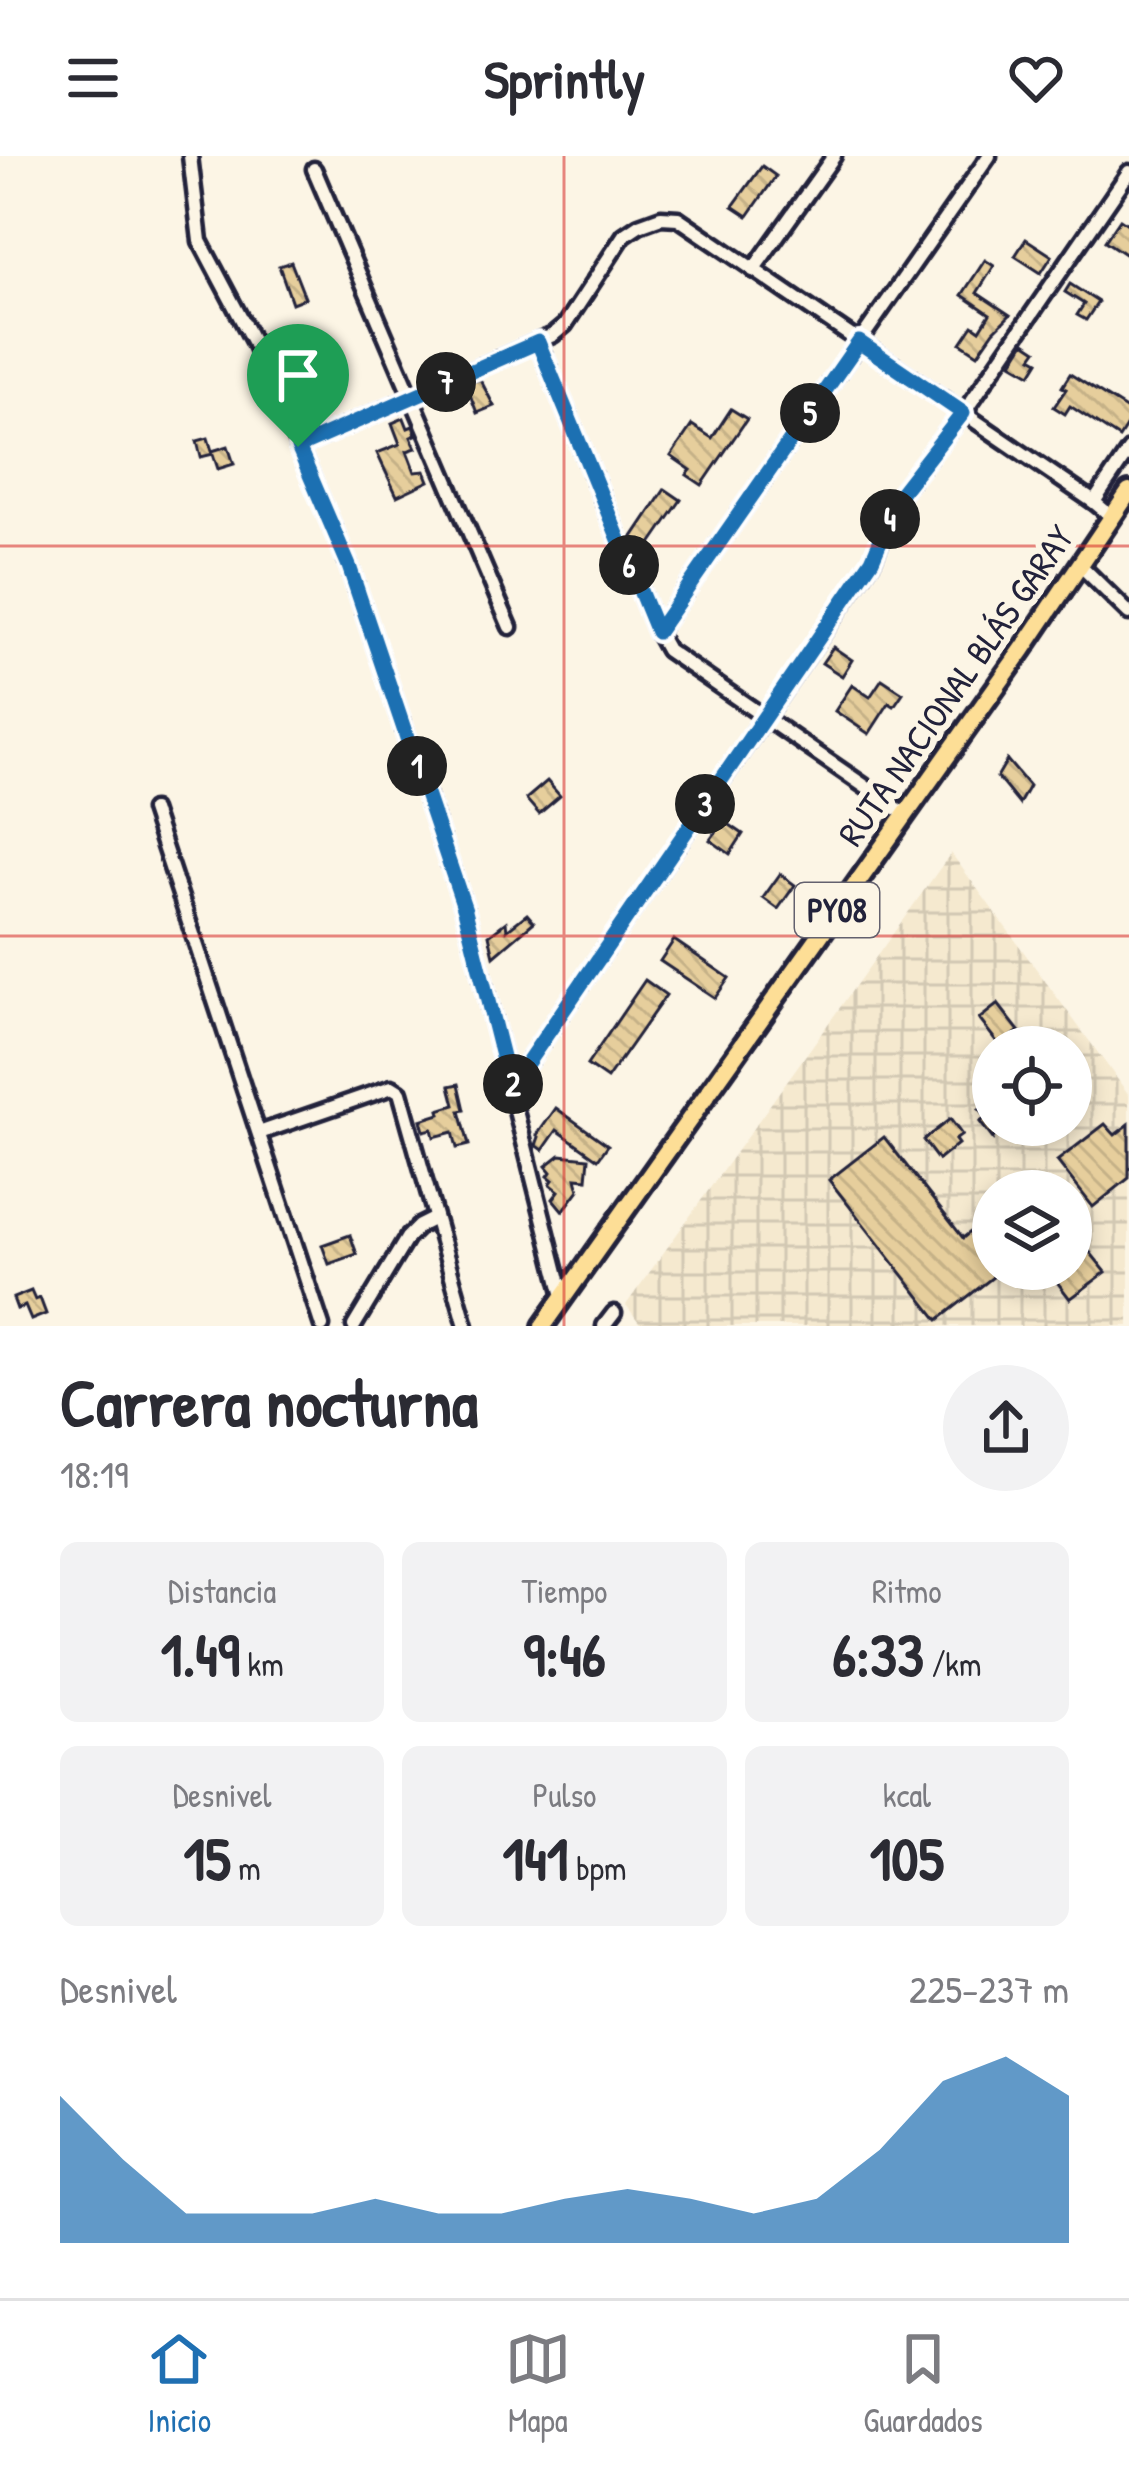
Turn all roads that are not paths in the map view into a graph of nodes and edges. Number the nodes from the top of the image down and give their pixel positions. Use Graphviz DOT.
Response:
graph roads {
  1 [pos="190,156"];
  2 [pos="834,156"];
  3 [pos="989,156"];
  4 [pos="314,169"];
  5 [pos="1129,172"];
  6 [pos="754,270"];
  7 [pos="538,342"];
  8 [pos="859,342"];
  9 [pos="412,397"];
  10 [pos="963,413"];
  11 [pos="298,447"];
  12 [pos="1129,450"];
  13 [pos="1129,492"];
  14 [pos="1094,502"];
  15 [pos="1112,517"];
  16 [pos="1080,565"];
  17 [pos="1129,613"];
  18 [pos="510,627"];
  19 [pos="657,632"];
  20 [pos="765,717"];
  21 [pos="152,810"];
  22 [pos="905,814"];
  23 [pos="510,1088"];
  24 [pos="259,1133"];
  25 [pos="436,1218"];
  26 [pos="563,1296"];
  27 [pos="614,1313"];
  28 [pos="322,1326"];
  29 [pos="354,1326"];
  30 [pos="466,1326"];
  31 [pos="542,1326"];
  32 [pos="604,1326"];
  1 -- 11 [label="street"];
  2 -- 6 [label="street"];
  3 -- 8 [label="street"];
  4 -- 9 [label="street"];
  5 -- 10 [label="street"];
  6 -- 7 [label="street"];
  6 -- 8 [label="street"];
  7 -- 9 [label="street"];
  7 -- 19 [label="street"];
  8 -- 10 [label="street"];
  8 -- 19 [label="street"];
  9 -- 11 [label="street"];
  9 -- 18 [label="street"];
  10 -- 14 [label="street"];
  10 -- 20 [label="street"];
  11 -- 23 [label="street"];
  12 -- 14 [label="street"];
  13 -- 15 [label="highway, RUTA NACIONAL BLÁS GARAY / PY08"];
  14 -- 15 [label="street"];
  15 -- 16 [label="highway, RUTA NACIONAL BLÁS GARAY / PY08"];
  16 -- 17 [label="street"];
  16 -- 22 [label="highway, RUTA NACIONAL BLÁS GARAY / PY08"];
  19 -- 20 [label="street"];
  20 -- 22 [label="street"];
  20 -- 23 [label="street"];
  21 -- 24 [label="street"];
  22 -- 26 [label="highway, RUTA NACIONAL BLÁS GARAY / PY08"];
  23 -- 26 [label="street"];
  24 -- 25 [label="street"];
  24 -- 28 [label="street"];
  25 -- 29 [label="street"];
  25 -- 30 [label="street"];
  26 -- 31 [label="highway, RUTA NACIONAL BLÁS GARAY / PY08"];
  27 -- 32 [label="street"];
}
